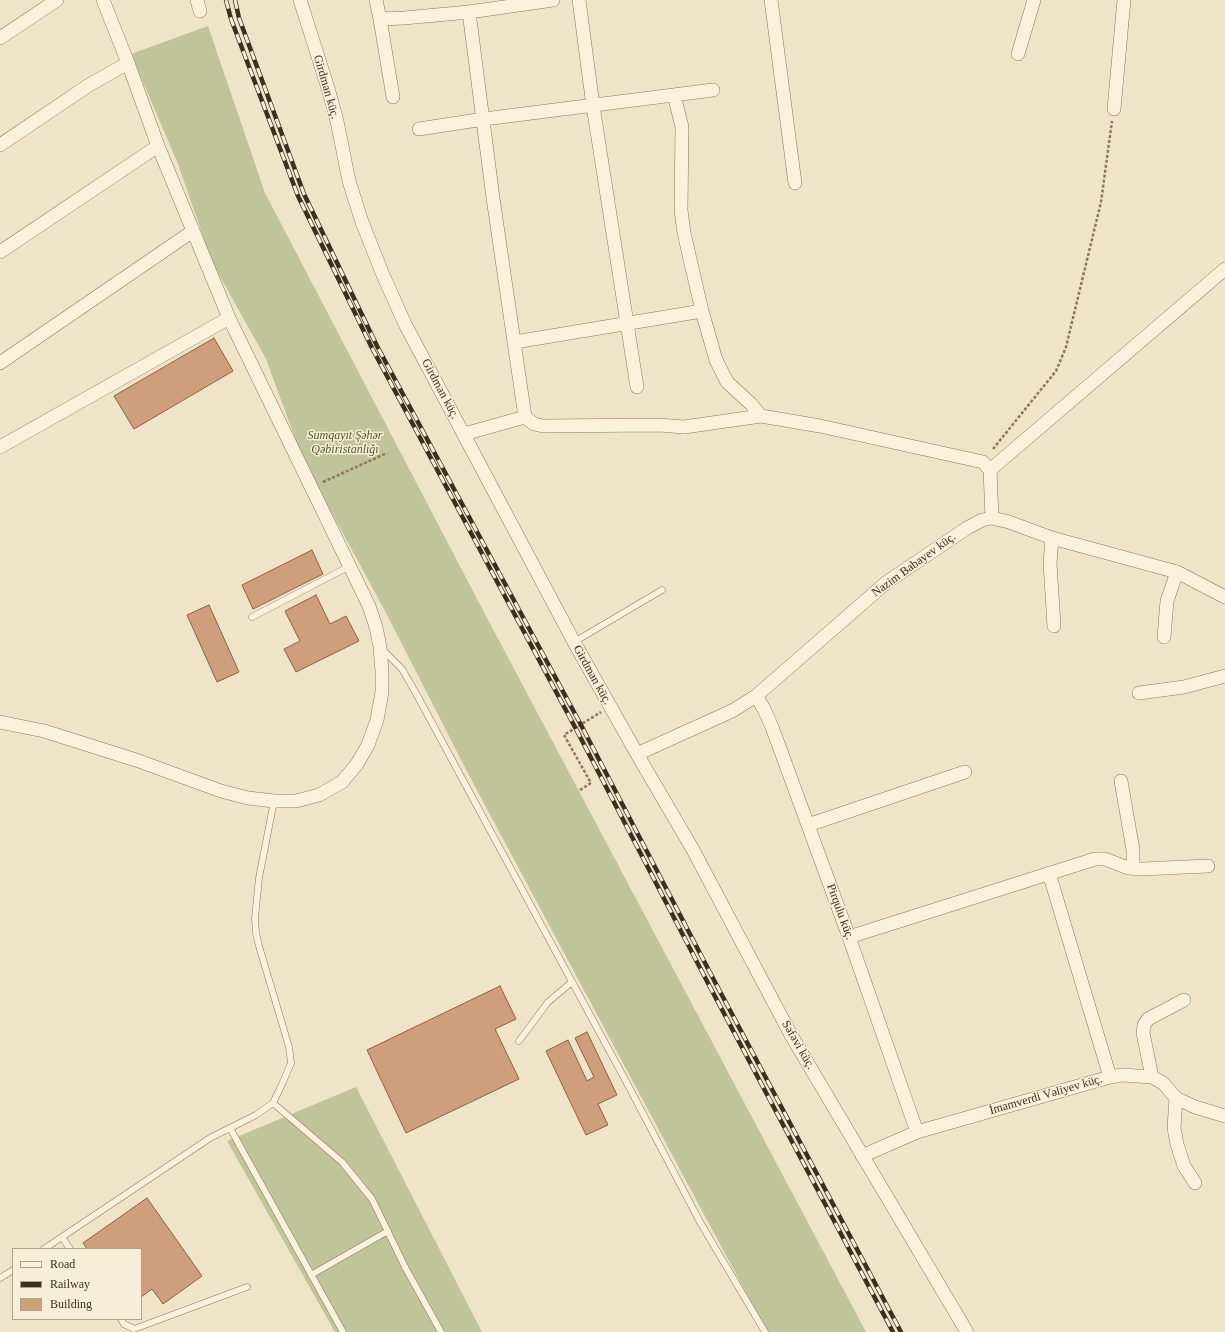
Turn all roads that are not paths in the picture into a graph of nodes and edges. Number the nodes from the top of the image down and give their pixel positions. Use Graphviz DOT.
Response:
graph roads {
  1 [pos="57,0"];
  2 [pos="103,0"];
  3 [pos="300,0"];
  4 [pos="376,0"];
  5 [pos="553,0"];
  6 [pos="579,0"];
  7 [pos="771,0"];
  8 [pos="1034,0"];
  9 [pos="1124,0"];
  10 [pos="469,12"];
  11 [pos="380,19"];
  12 [pos="0,38"];
  13 [pos="1018,54"];
  14 [pos="128,63"];
  15 [pos="713,90"];
  16 [pos="674,95"];
  17 [pos="393,97"];
  18 [pos="593,106"];
  19 [pos="1114,109"];
  20 [pos="484,119"];
  21 [pos="420,129"];
  22 [pos="0,144"];
  23 [pos="158,146"];
  24 [pos="795,183"];
  25 [pos="193,231"];
  26 [pos="0,252"];
  27 [pos="1225,269"];
  28 [pos="702,311"];
  29 [pos="229,318"];
  30 [pos="628,324"];
  31 [pos="515,342"];
  32 [pos="0,363"];
  33 [pos="638,387"];
  34 [pos="761,416"];
  35 [pos="525,417"];
  36 [pos="464,434"];
  37 [pos="0,448"];
  38 [pos="986,466"];
  39 [pos="992,518"];
  40 [pos="1052,538"];
  41 [pos="350,566"];
  42 [pos="1176,572"];
  43 [pos="662,590"];
  44 [pos="1225,597"];
  45 [pos="252,617"];
  46 [pos="1054,626"];
  47 [pos="1164,637"];
  48 [pos="574,642"];
  49 [pos="380,647"];
  50 [pos="1225,676"];
  51 [pos="1139,693"];
  52 [pos="756,696"];
  53 [pos="0,722"];
  54 [pos="636,754"];
  55 [pos="965,772"];
  56 [pos="1121,781"];
  57 [pos="274,801"];
  58 [pos="808,825"];
  59 [pos="1208,866"];
  60 [pos="1133,868"];
  61 [pos="1049,873"];
  62 [pos="849,937"];
  63 [pos="572,982"];
  64 [pos="1184,1000"];
  65 [pos="519,1041"];
  66 [pos="1110,1077"];
  67 [pos="1152,1077"];
  68 [pos="1176,1098"];
  69 [pos="273,1103"];
  70 [pos="1225,1116"];
  71 [pos="230,1128"];
  72 [pos="917,1132"];
  73 [pos="862,1156"];
  74 [pos="1195,1183"];
  75 [pos="388,1231"];
  76 [pos="62,1237"];
  77 [pos="46,1248"];
  78 [pos="69,1248"];
  79 [pos="12,1271"];
  80 [pos="311,1275"];
  81 [pos="0,1278"];
  82 [pos="247,1287"];
  83 [pos="122,1320"];
  84 [pos="343,1332"];
  85 [pos="441,1332"];
  86 [pos="765,1332"];
  87 [pos="967,1332"];
  1 -- 12 [label="street"];
  2 -- 14 [label="street"];
  3 -- 36 [label="street, Girdman küç."];
  4 -- 11 [label="street"];
  5 -- 10 [label="street"];
  6 -- 18 [label="street"];
  7 -- 24 [label="street"];
  8 -- 13 [label="street"];
  9 -- 19 [label="street"];
  10 -- 11 [label="street"];
  10 -- 20 [label="street"];
  11 -- 17 [label="street"];
  14 -- 22 [label="street"];
  14 -- 23 [label="street"];
  15 -- 16 [label="street"];
  16 -- 18 [label="street"];
  16 -- 28 [label="street"];
  18 -- 20 [label="street"];
  18 -- 30 [label="street"];
  20 -- 21 [label="street"];
  20 -- 31 [label="street"];
  23 -- 25 [label="street"];
  23 -- 26 [label="street"];
  25 -- 29 [label="street"];
  25 -- 32 [label="street"];
  27 -- 38 [label="street"];
  28 -- 30 [label="street"];
  28 -- 34 [label="street"];
  29 -- 37 [label="street"];
  29 -- 41 [label="street"];
  30 -- 31 [label="street"];
  30 -- 33 [label="street"];
  31 -- 35 [label="street"];
  34 -- 35 [label="street"];
  34 -- 38 [label="street"];
  35 -- 36 [label="street"];
  36 -- 48 [label="street, Girdman küç."];
  38 -- 39 [label="street"];
  39 -- 40 [label="street"];
  39 -- 52 [label="street, Nazim Babayev küç."];
  40 -- 42 [label="street"];
  40 -- 46 [label="street"];
  41 -- 45 [label="lane"];
  41 -- 49 [label="street"];
  42 -- 44 [label="street"];
  42 -- 47 [label="street"];
  43 -- 48 [label="lane"];
  48 -- 54 [label="street, Girdman küç."];
  49 -- 57 [label="street"];
  49 -- 63 [label="lane"];
  50 -- 51 [label="street"];
  52 -- 54 [label="street, Nazim Babayev küç."];
  52 -- 58 [label="street, Pirqulu küç."];
  53 -- 57 [label="street"];
  54 -- 73 [label="street, Səfəvi küç."];
  55 -- 58 [label="street"];
  56 -- 60 [label="street"];
  57 -- 69 [label="lane"];
  58 -- 62 [label="street, Pirqulu küç."];
  59 -- 60 [label="street"];
  60 -- 61 [label="street"];
  61 -- 62 [label="street"];
  61 -- 66 [label="street"];
  62 -- 72 [label="street, Pirqulu küç."];
  63 -- 65 [label="lane"];
  63 -- 86 [label="lane"];
  64 -- 67 [label="street"];
  66 -- 67 [label="street, İmamverdi Vəliyev küç."];
  66 -- 72 [label="street, İmamverdi Vəliyev küç."];
  67 -- 68 [label="street"];
  68 -- 70 [label="street"];
  68 -- 74 [label="street"];
  69 -- 71 [label="lane"];
  69 -- 75 [label="lane"];
  71 -- 76 [label="lane"];
  71 -- 80 [label="lane"];
  72 -- 73 [label="street, İmamverdi Vəliyev küç."];
  73 -- 87 [label="street, Səfəvi küç."];
  75 -- 80 [label="lane"];
  75 -- 85 [label="lane"];
  76 -- 77 [label="lane"];
  76 -- 78 [label="lane"];
  79 -- 81 [label="lane"];
  80 -- 84 [label="lane"];
  82 -- 83 [label="lane"];
}
